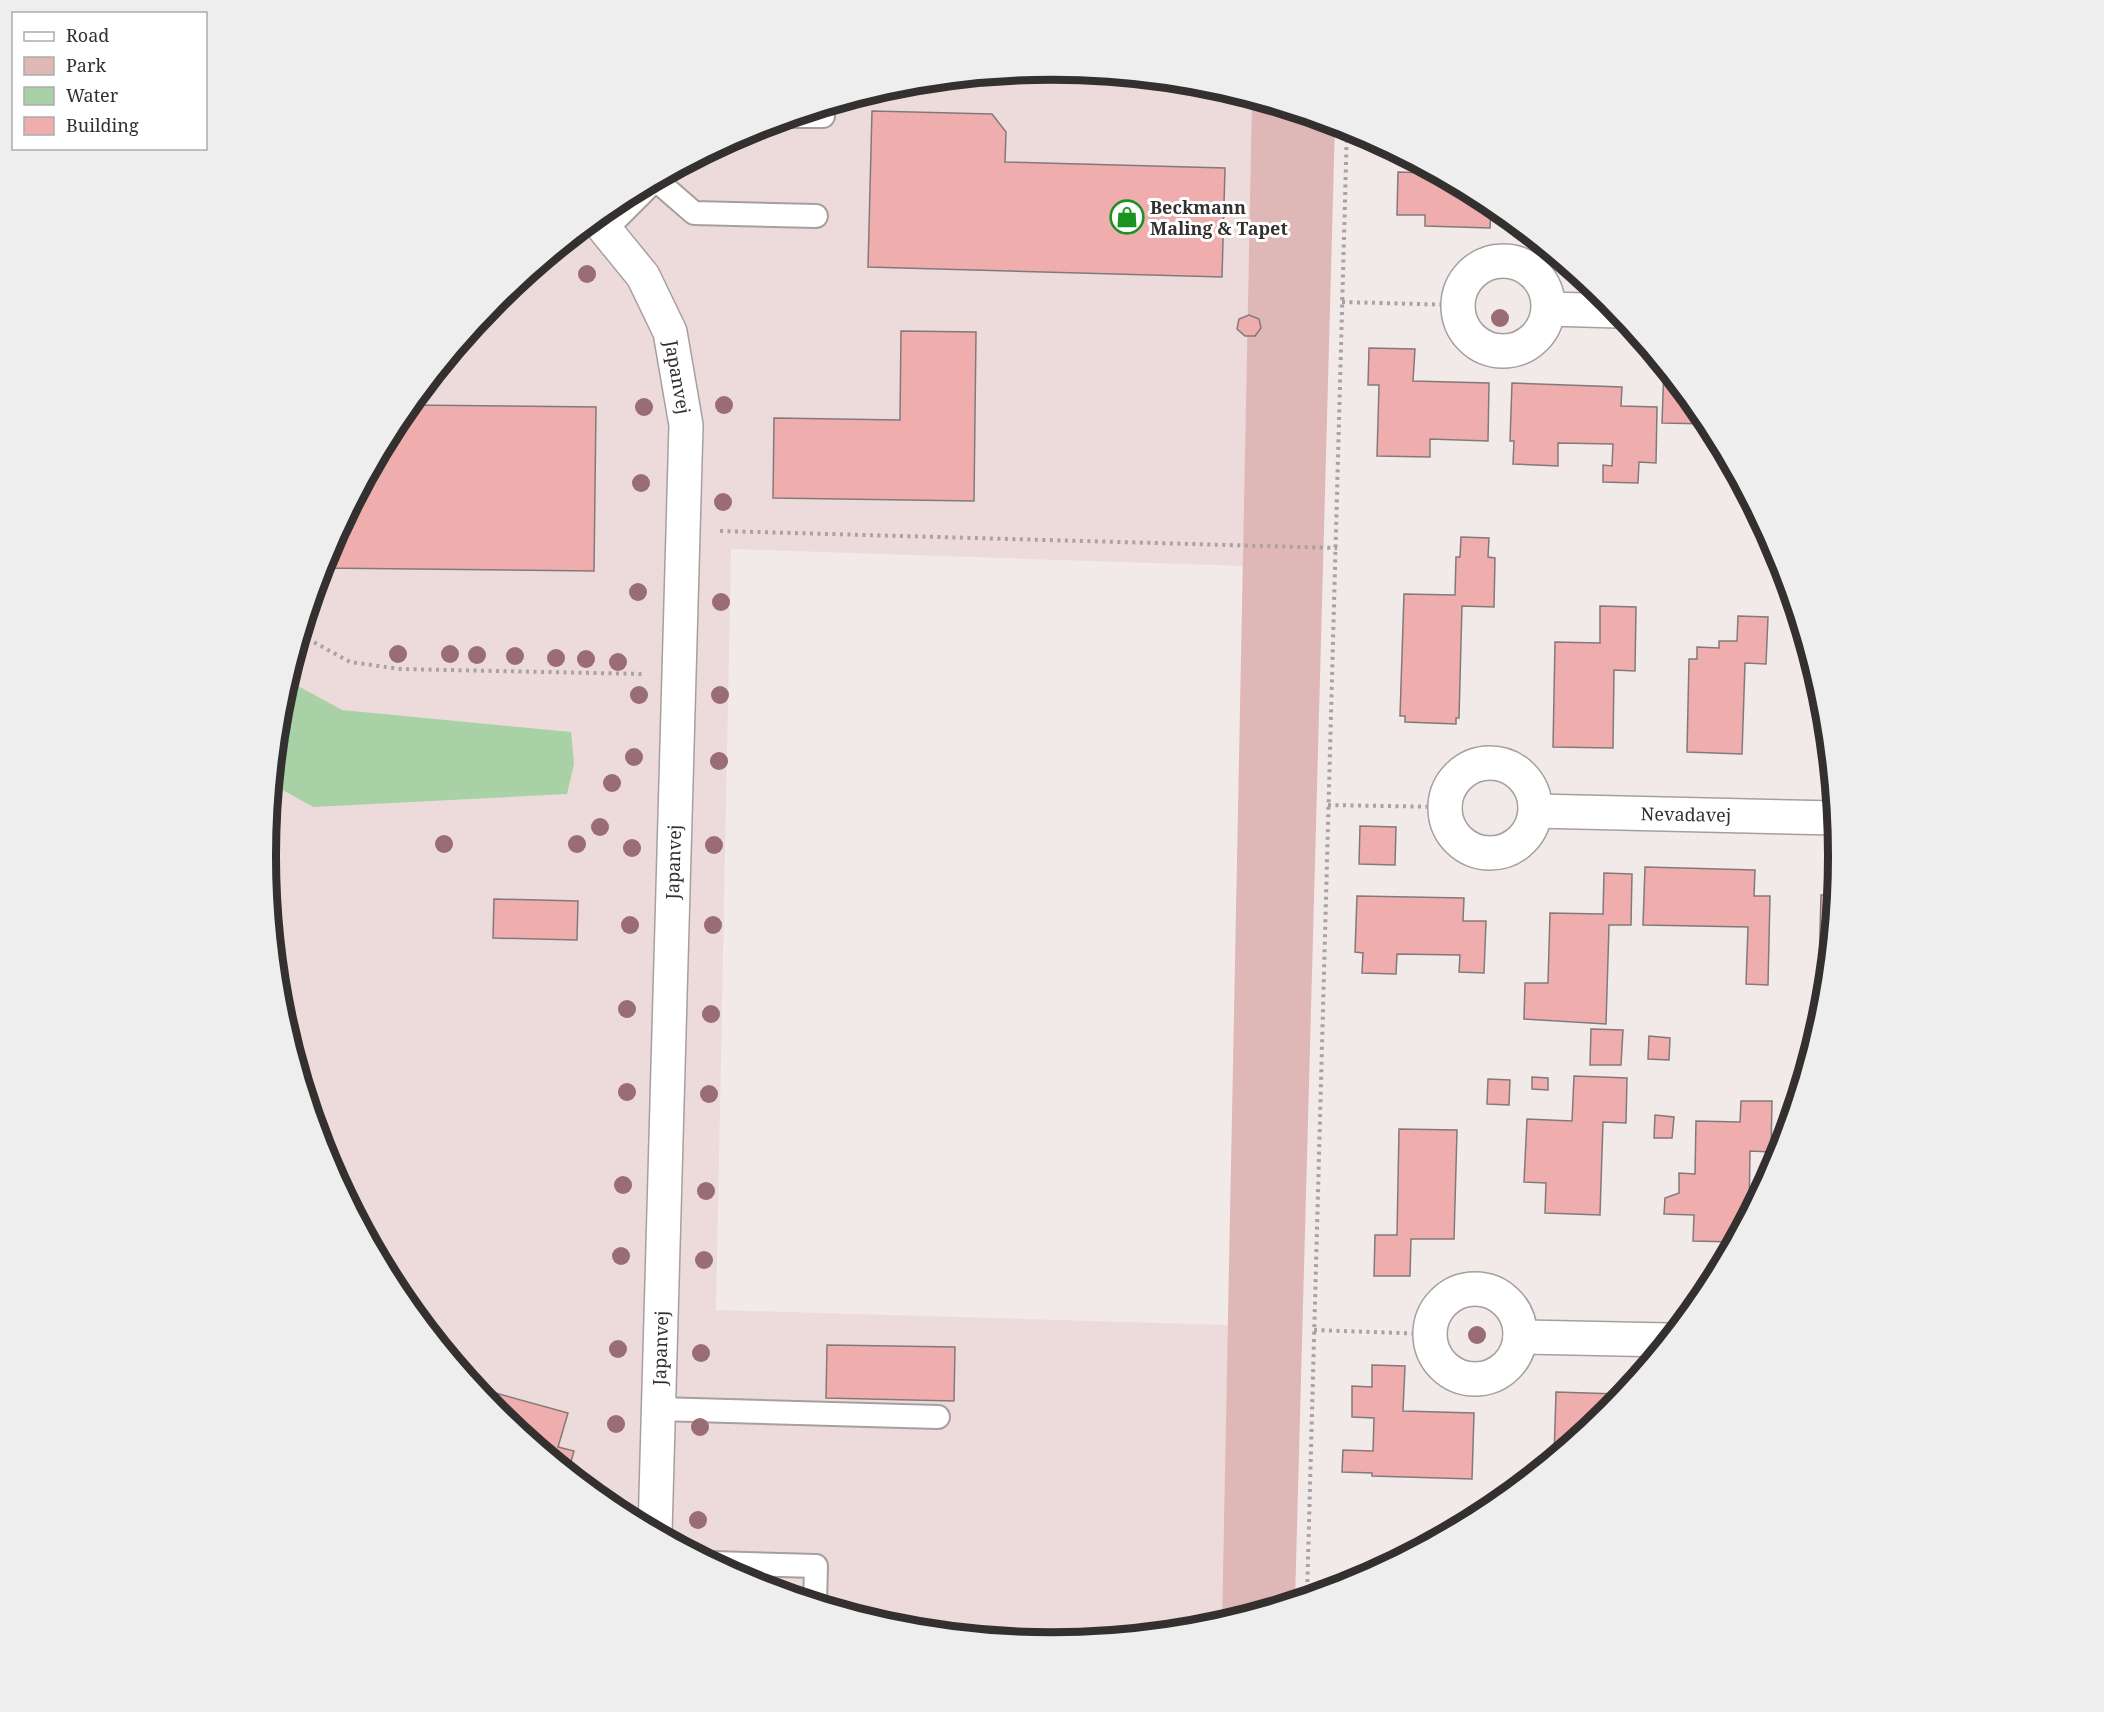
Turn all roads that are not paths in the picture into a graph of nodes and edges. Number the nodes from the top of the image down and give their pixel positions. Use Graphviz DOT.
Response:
graph roads {
  1 [pos="818,116"];
  2 [pos="823,116"];
  3 [pos="662,185"];
  4 [pos="816,216"];
  5 [pos="600,225"];
  6 [pos="1549,309"];
  7 [pos="1604,311"];
  8 [pos="1536,811"];
  9 [pos="1827,818"];
  10 [pos="1520,1337"];
  11 [pos="1659,1340"];
  12 [pos="658,1409"];
  13 [pos="938,1417"];
  14 [pos="655,1523"];
  15 [pos="734,1564"];
  16 [pos="815,1595"];
  1 -- 2 [label="lane"];
  3 -- 4 [label="lane"];
  5 -- 12 [label="street, Japanvej"];
  6 -- 6 [label="street"];
  6 -- 7 [label="street"];
  8 -- 8 [label="street"];
  8 -- 9 [label="street, Nevadavej"];
  10 -- 10 [label="street"];
  10 -- 11 [label="street"];
  12 -- 13 [label="lane"];
  12 -- 14 [label="street, Japanvej"];
  15 -- 16 [label="lane"];
}
